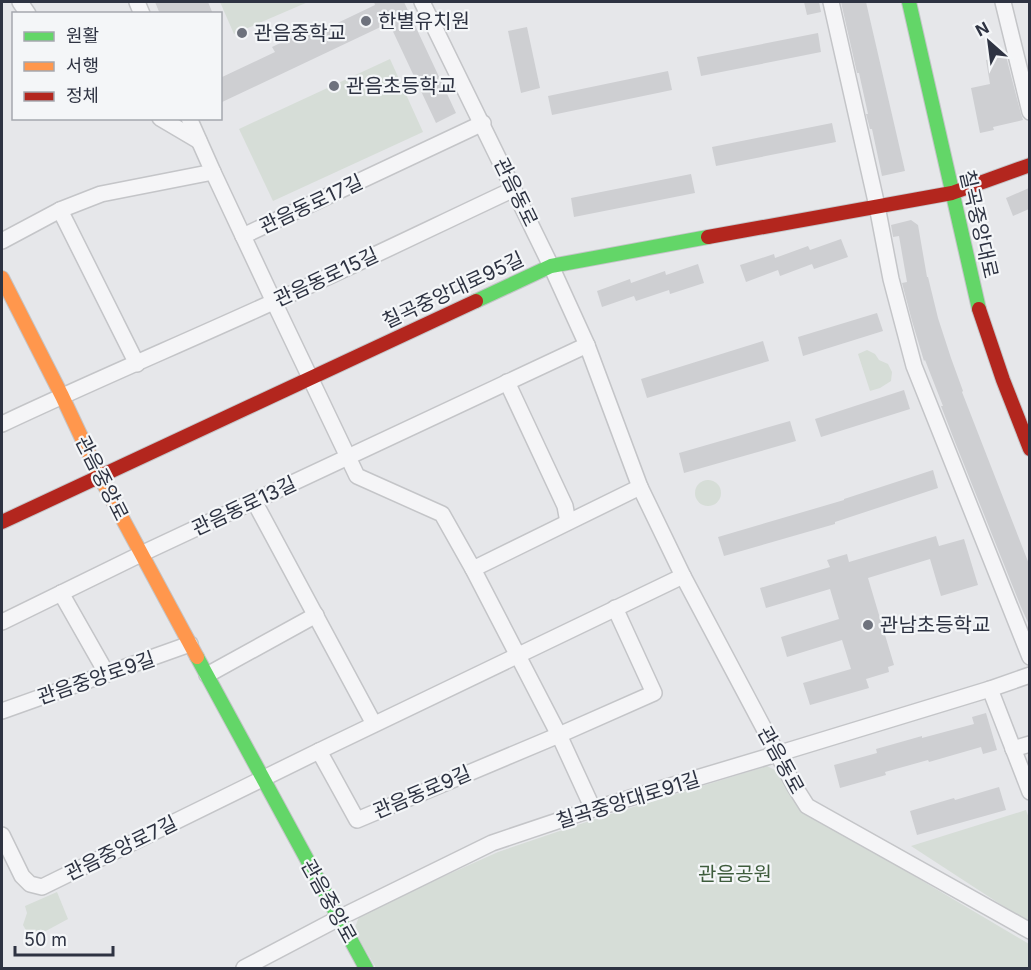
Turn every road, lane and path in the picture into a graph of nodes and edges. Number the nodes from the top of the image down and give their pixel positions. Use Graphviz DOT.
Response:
graph roads {
  1 [pos="422,2"];
  2 [pos="831,2"];
  3 [pos="909,2"];
  4 [pos="1003,2"];
  5 [pos="1029,112"];
  6 [pos="163,120"];
  7 [pos="190,120"];
  8 [pos="483,123"];
  9 [pos="199,141"];
  10 [pos="1029,165"];
  11 [pos="213,172"];
  12 [pos="514,189"];
  13 [pos="952,193"];
  14 [pos="877,206"];
  15 [pos="60,210"];
  16 [pos="243,236"];
  17 [pos="2,241"];
  18 [pos="551,266"];
  19 [pos="2,278"];
  20 [pos="273,302"];
  21 [pos="587,345"];
  22 [pos="137,364"];
  23 [pos="310,377"];
  24 [pos="507,382"];
  25 [pos="62,396"];
  26 [pos="2,424"];
  27 [pos="1029,449"];
  28 [pos="347,458"];
  29 [pos="100,477"];
  30 [pos="640,487"];
  31 [pos="254,501"];
  32 [pos="2,522"];
  33 [pos="568,522"];
  34 [pos="141,554"];
  35 [pos="473,569"];
  36 [pos="683,576"];
  37 [pos="61,593"];
  38 [pos="615,608"];
  39 [pos="316,615"];
  40 [pos="2,622"];
  41 [pos="190,644"];
  42 [pos="518,655"];
  43 [pos="1029,657"];
  44 [pos="107,674"];
  45 [pos="207,675"];
  46 [pos="1029,675"];
  47 [pos="990,689"];
  48 [pos="2,711"];
  49 [pos="374,724"];
  50 [pos="560,735"];
  51 [pos="1029,744"];
  52 [pos="1013,750"];
  53 [pos="319,751"];
  54 [pos="777,754"];
  55 [pos="262,779"];
  56 [pos="1029,792"];
  57 [pos="593,809"];
  58 [pos="2,835"];
  59 [pos="339,918"];
  60 [pos="1029,931"];
  61 [pos="244,969"];
  62 [pos="366,969"];
  1 -- 8 [label="street, 관음동로"];
  2 -- 14 [label="street"];
  3 -- 13 [label="main road, 칠곡중앙대로"];
  4 -- 5 [label="street"];
  6 -- 9 [label="street"];
  7 -- 9 [label="street, 관음동로17길"];
  8 -- 12 [label="street, 관음동로"];
  8 -- 16 [label="street, 관음동로17길"];
  9 -- 11 [label="street, 관음동로17길"];
  10 -- 13 [label="main road, 칠곡중앙대로95길"];
  11 -- 15 [label="street"];
  11 -- 16 [label="street, 관음동로17길"];
  12 -- 18 [label="street, 관음동로"];
  12 -- 20 [label="street, 관음동로15길"];
  13 -- 14 [label="main road, 칠곡중앙대로95길"];
  13 -- 27 [label="main road, 칠곡중앙대로"];
  14 -- 18 [label="main road, 칠곡중앙대로95길"];
  14 -- 43 [label="street"];
  15 -- 17 [label="street"];
  15 -- 22 [label="street"];
  16 -- 20 [label="street"];
  18 -- 21 [label="street, 관음동로"];
  18 -- 23 [label="main road, 칠곡중앙대로95길"];
  19 -- 25 [label="main road, 관음중앙로"];
  20 -- 22 [label="street, 관음동로15길"];
  20 -- 23 [label="street"];
  21 -- 24 [label="street, 관음동로13길"];
  21 -- 30 [label="street, 관음동로"];
  22 -- 25 [label="street, 관음동로15길"];
  23 -- 28 [label="street"];
  23 -- 29 [label="main road, 칠곡중앙대로95길"];
  24 -- 28 [label="street, 관음동로13길"];
  24 -- 33 [label="street"];
  25 -- 26 [label="street, 관음동로15길"];
  25 -- 29 [label="main road, 관음중앙로"];
  28 -- 31 [label="street, 관음동로13길"];
  28 -- 35 [label="street"];
  29 -- 32 [label="main road, 칠곡중앙대로95길"];
  29 -- 34 [label="main road, 관음중앙로"];
  30 -- 33 [label="street"];
  30 -- 36 [label="street, 관음동로"];
  31 -- 34 [label="street, 관음동로13길"];
  31 -- 39 [label="street"];
  33 -- 35 [label="street"];
  34 -- 37 [label="street, 관음동로13길"];
  34 -- 41 [label="main road, 관음중앙로"];
  35 -- 42 [label="street"];
  36 -- 38 [label="street"];
  36 -- 54 [label="street, 관음동로"];
  37 -- 40 [label="street"];
  37 -- 44 [label="street"];
  38 -- 42 [label="street"];
  38 -- 50 [label="street, 관음동로9길"];
  39 -- 45 [label="street"];
  39 -- 49 [label="street"];
  41 -- 44 [label="street, 관음중앙로9길"];
  41 -- 45 [label="main road, 관음중앙로"];
  42 -- 49 [label="street"];
  42 -- 50 [label="street"];
  44 -- 48 [label="street, 관음중앙로9길"];
  45 -- 55 [label="main road, 관음중앙로"];
  46 -- 47 [label="street, 칠곡중앙대로91길"];
  47 -- 52 [label="street"];
  47 -- 54 [label="street, 칠곡중앙대로91길"];
  49 -- 53 [label="street"];
  50 -- 53 [label="street, 관음동로9길"];
  50 -- 57 [label="street"];
  51 -- 52 [label="street"];
  52 -- 56 [label="street"];
  53 -- 55 [label="street"];
  54 -- 57 [label="street, 칠곡중앙대로91길"];
  54 -- 60 [label="street, 관음동로"];
  55 -- 58 [label="street, 관음중앙로7길"];
  55 -- 59 [label="main road, 관음중앙로"];
  57 -- 59 [label="street, 칠곡중앙대로91길"];
  59 -- 61 [label="street, 칠곡중앙대로91길"];
  59 -- 62 [label="main road, 관음중앙로"];
}
